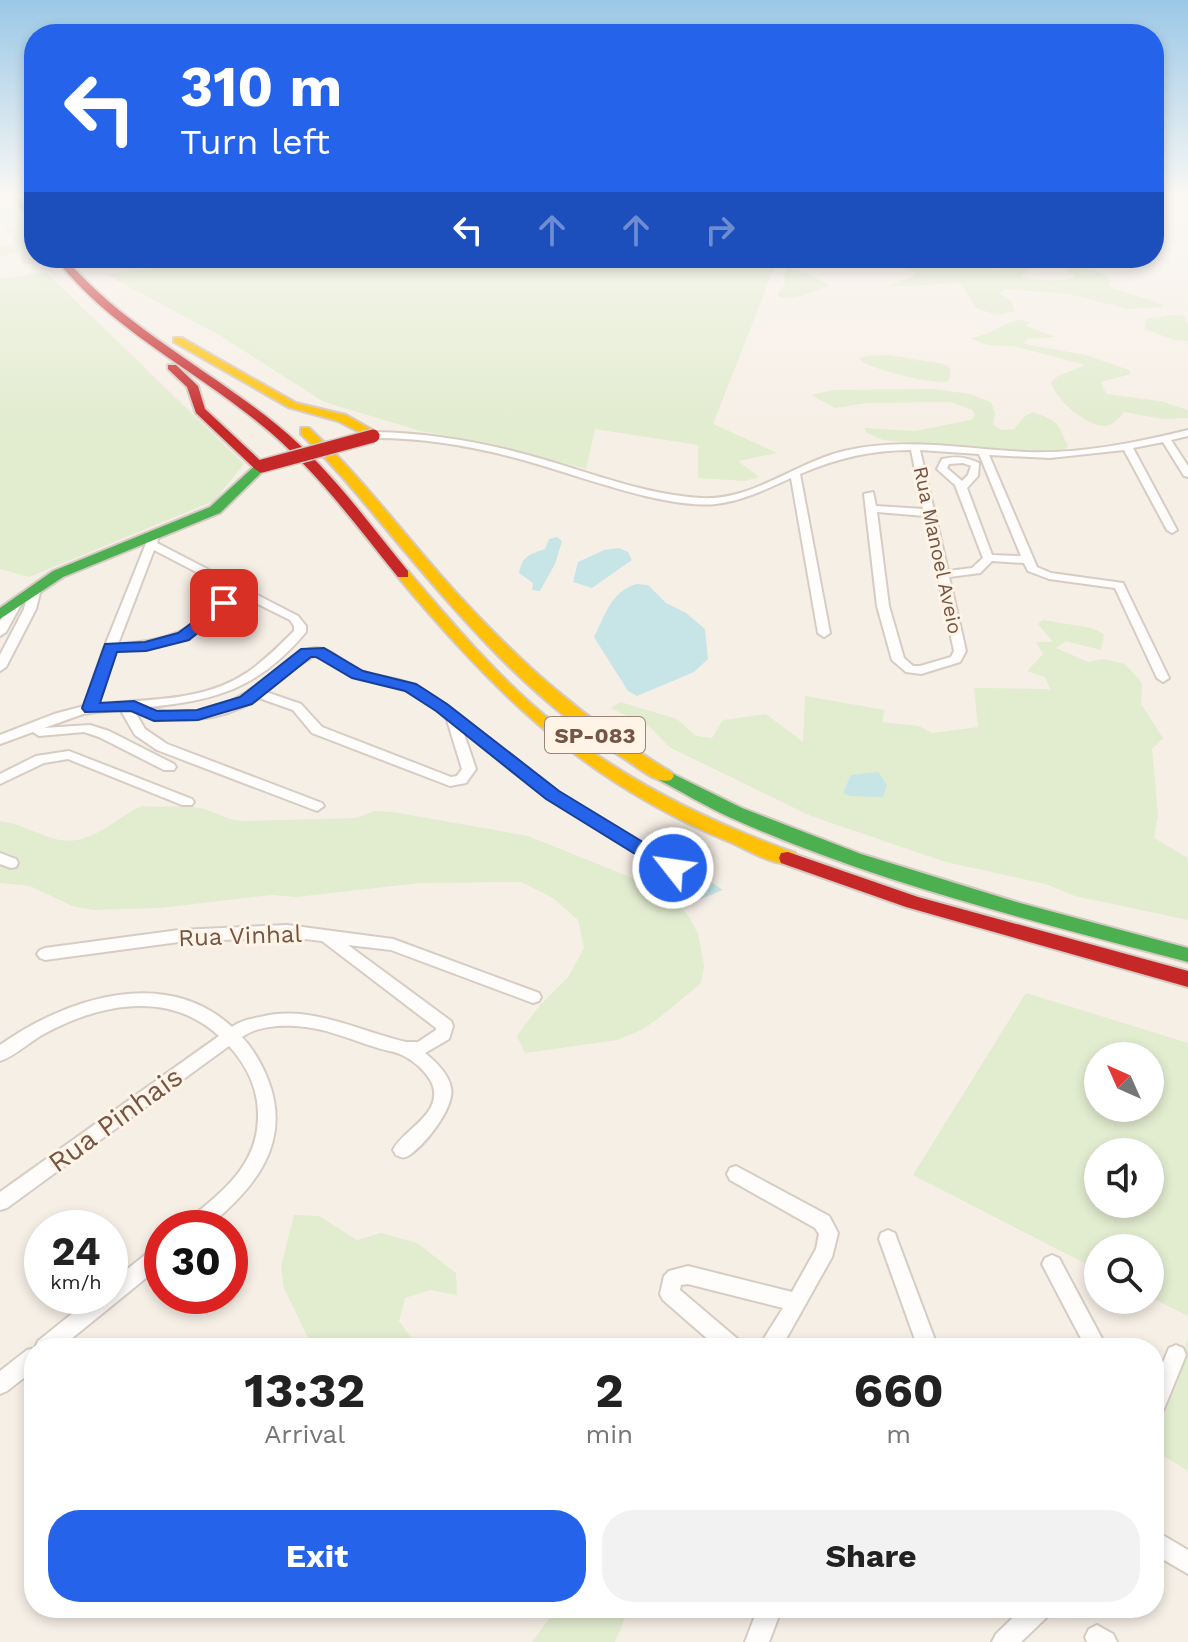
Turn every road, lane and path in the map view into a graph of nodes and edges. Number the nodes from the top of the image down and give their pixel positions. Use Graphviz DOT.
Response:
graph roads {
  1 [pos="77,274"];
  2 [pos="86,274"];
  3 [pos="93,288"];
  4 [pos="109,312"];
  5 [pos="168,335"];
  6 [pos="1188,433"];
  7 [pos="374,436"];
  8 [pos="1170,437"];
  9 [pos="1127,446"];
  10 [pos="920,448"];
  11 [pos="983,452"];
  12 [pos="1188,457"];
  13 [pos="261,466"];
  14 [pos="795,472"];
  15 [pos="1188,474"];
  16 [pos="962,487"];
  17 [pos="869,494"];
  18 [pos="871,509"];
  19 [pos="931,513"];
  20 [pos="1172,530"];
  21 [pos="153,540"];
  22 [pos="988,558"];
  23 [pos="1028,560"];
  24 [pos="180,561"];
  25 [pos="143,569"];
  26 [pos="949,574"];
  27 [pos="233,586"];
  28 [pos="35,589"];
  29 [pos="17,601"];
  30 [pos="0,615"];
  31 [pos="0,632"];
  32 [pos="824,633"];
  33 [pos="110,648"];
  34 [pos="4,650"];
  35 [pos="0,667"];
  36 [pos="1163,678"];
  37 [pos="258,693"];
  38 [pos="129,706"];
  39 [pos="90,708"];
  40 [pos="452,717"];
  41 [pos="23,732"];
  42 [pos="0,740"];
  43 [pos="169,767"];
  44 [pos="0,780"];
  45 [pos="187,802"];
  46 [pos="317,806"];
  47 [pos="673,868"];
  48 [pos="327,937"];
  49 [pos="45,954"];
  50 [pos="1188,955"];
  51 [pos="1188,979"];
  52 [pos="533,997"];
  53 [pos="229,1035"];
  54 [pos="406,1049"];
  55 [pos="0,1054"];
  56 [pos="402,1150"];
  57 [pos="736,1174"];
  58 [pos="0,1202"];
  59 [pos="214,1210"];
  60 [pos="888,1239"];
  61 [pos="1052,1264"];
  62 [pos="144,1268"];
  63 [pos="128,1281"];
  64 [pos="797,1303"];
  65 [pos="87,1314"];
  66 [pos="57,1338"];
  67 [pos="721,1338"];
  68 [pos="776,1338"];
  69 [pos="924,1338"];
  70 [pos="1092,1338"];
  71 [pos="1176,1355"];
  72 [pos="24,1365"];
  73 [pos="0,1384"];
  74 [pos="1164,1384"];
  75 [pos="1164,1547"];
  76 [pos="1188,1563"];
  77 [pos="766,1618"];
  78 [pos="1029,1618"];
  79 [pos="757,1642"];
  80 [pos="1004,1642"];
  1 -- 3 [label="main road, SP-083"];
  2 -- 3 [label="main road, SP-083"];
  3 -- 4 [label="main road, SP-083"];
  3 -- 5 [label="main road, SP-083"];
  4 -- 13 [label="main road"];
  4 -- 51 [label="main road, SP-083"];
  5 -- 7 [label="main road"];
  5 -- 50 [label="main road, SP-083"];
  6 -- 8 [label="street"];
  7 -- 13 [label="main road, bridge"];
  7 -- 14 [label="street"];
  8 -- 9 [label="street"];
  8 -- 12 [label="street"];
  8 -- 15 [label="street"];
  9 -- 11 [label="street"];
  9 -- 20 [label="street"];
  10 -- 11 [label="street"];
  10 -- 14 [label="street"];
  10 -- 19 [label="street, Rua Manoel Aveio"];
  10 -- 26 [label="street"];
  11 -- 23 [label="street"];
  13 -- 21 [label="main road"];
  14 -- 32 [label="street"];
  16 -- 22 [label="street"];
  17 -- 18 [label="street, Rua Manoel Aveio"];
  18 -- 19 [label="street"];
  18 -- 26 [label="street, Rua Manoel Aveio"];
  19 -- 26 [label="street, Rua Manoel Aveio"];
  21 -- 24 [label="street"];
  21 -- 25 [label="street"];
  21 -- 28 [label="main road"];
  22 -- 23 [label="street"];
  22 -- 26 [label="street"];
  23 -- 36 [label="street"];
  24 -- 25 [label="street"];
  24 -- 27 [label="street"];
  25 -- 33 [label="street"];
  27 -- 33 [label="street"];
  27 -- 38 [label="street"];
  28 -- 29 [label="main road"];
  28 -- 34 [label="street"];
  29 -- 30 [label="main road"];
  29 -- 31 [label="street"];
  33 -- 39 [label="street"];
  34 -- 35 [label="street"];
  37 -- 38 [label="street"];
  37 -- 40 [label="street"];
  37 -- 40 [label="street"];
  38 -- 39 [label="street"];
  38 -- 46 [label="street"];
  39 -- 41 [label="street"];
  40 -- 47 [label="street"];
  41 -- 42 [label="street"];
  41 -- 43 [label="street"];
  44 -- 45 [label="street"];
  48 -- 49 [label="street, Rua Vinhal"];
  48 -- 52 [label="street"];
  48 -- 54 [label="street, Rua Vinhal"];
  53 -- 54 [label="street, Rua Pinhais"];
  53 -- 55 [label="street"];
  53 -- 58 [label="street, Rua Pinhais"];
  53 -- 59 [label="street"];
  54 -- 56 [label="street, Rua Pinhais"];
  57 -- 64 [label="street"];
  60 -- 69 [label="street"];
  61 -- 70 [label="street"];
  62 -- 63 [label="street"];
  64 -- 67 [label="street"];
  64 -- 68 [label="street"];
  65 -- 66 [label="street"];
  71 -- 74 [label="street"];
  72 -- 73 [label="street"];
  75 -- 76 [label="street"];
  77 -- 79 [label="street"];
  78 -- 80 [label="street"];
}
